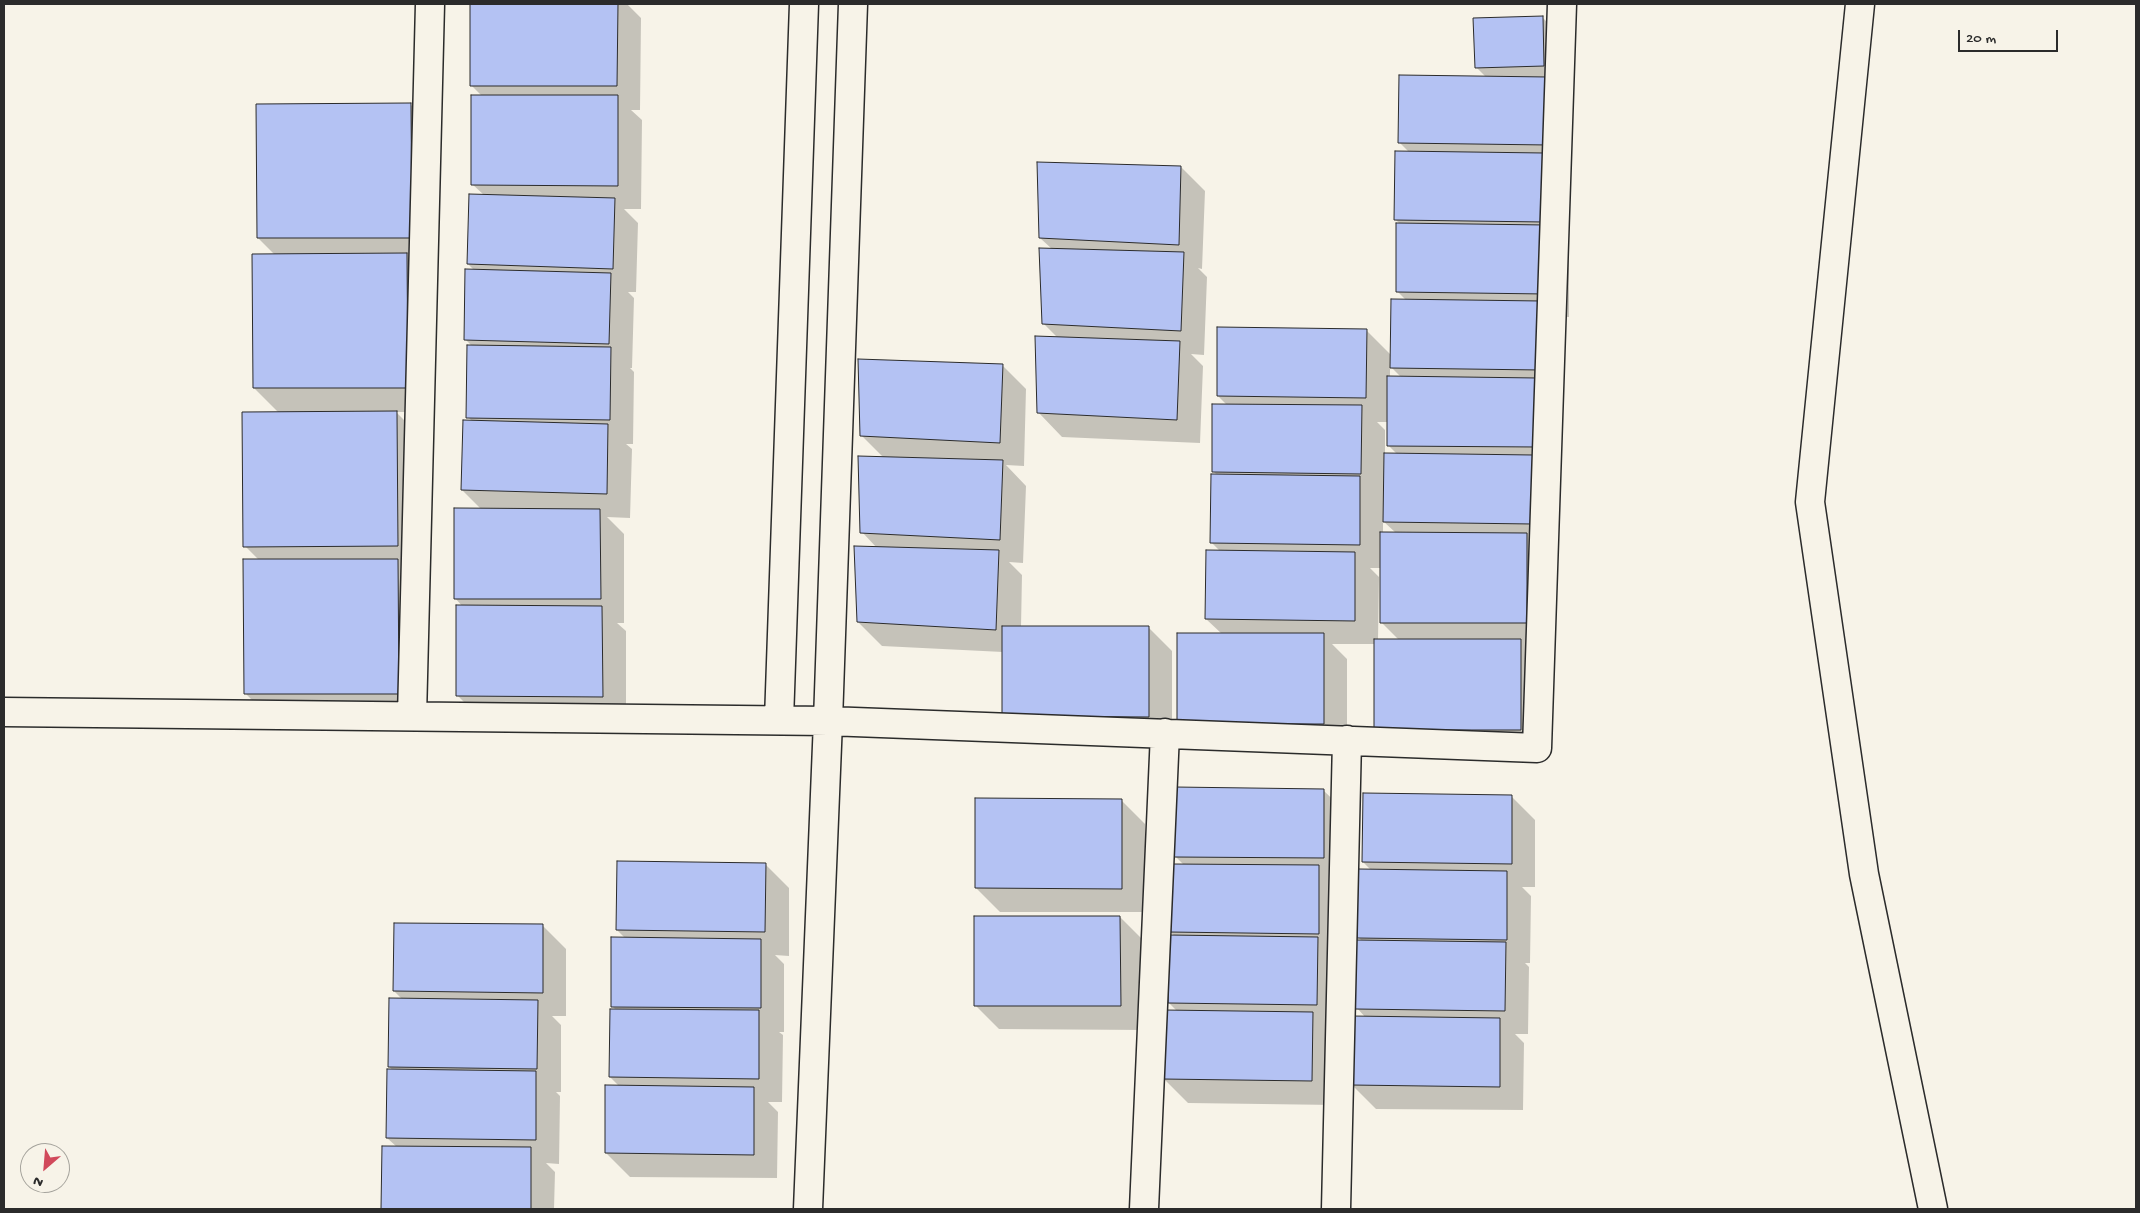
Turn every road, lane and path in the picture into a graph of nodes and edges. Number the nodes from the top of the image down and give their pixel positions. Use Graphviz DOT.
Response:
graph roads {
  1 [pos="430,4"];
  2 [pos="804,4"];
  3 [pos="853,4"];
  4 [pos="1562,4"];
  5 [pos="1860,4"];
  6 [pos="4,712"];
  7 [pos="412,716"];
  8 [pos="779,720"];
  9 [pos="828,721"];
  10 [pos="1165,733"];
  11 [pos="1347,740"];
  12 [pos="808,1209"];
  13 [pos="1144,1209"];
  14 [pos="1336,1209"];
  15 [pos="1933,1209"];
  1 -- 7 [label="street"];
  2 -- 8 [label="street"];
  3 -- 9 [label="street"];
  4 -- 11 [label="street"];
  5 -- 15 [label="street"];
  6 -- 7 [label="street"];
  7 -- 8 [label="street"];
  8 -- 9 [label="street"];
  9 -- 10 [label="street"];
  9 -- 12 [label="street"];
  10 -- 11 [label="street"];
  10 -- 13 [label="street"];
  11 -- 14 [label="street"];
}
